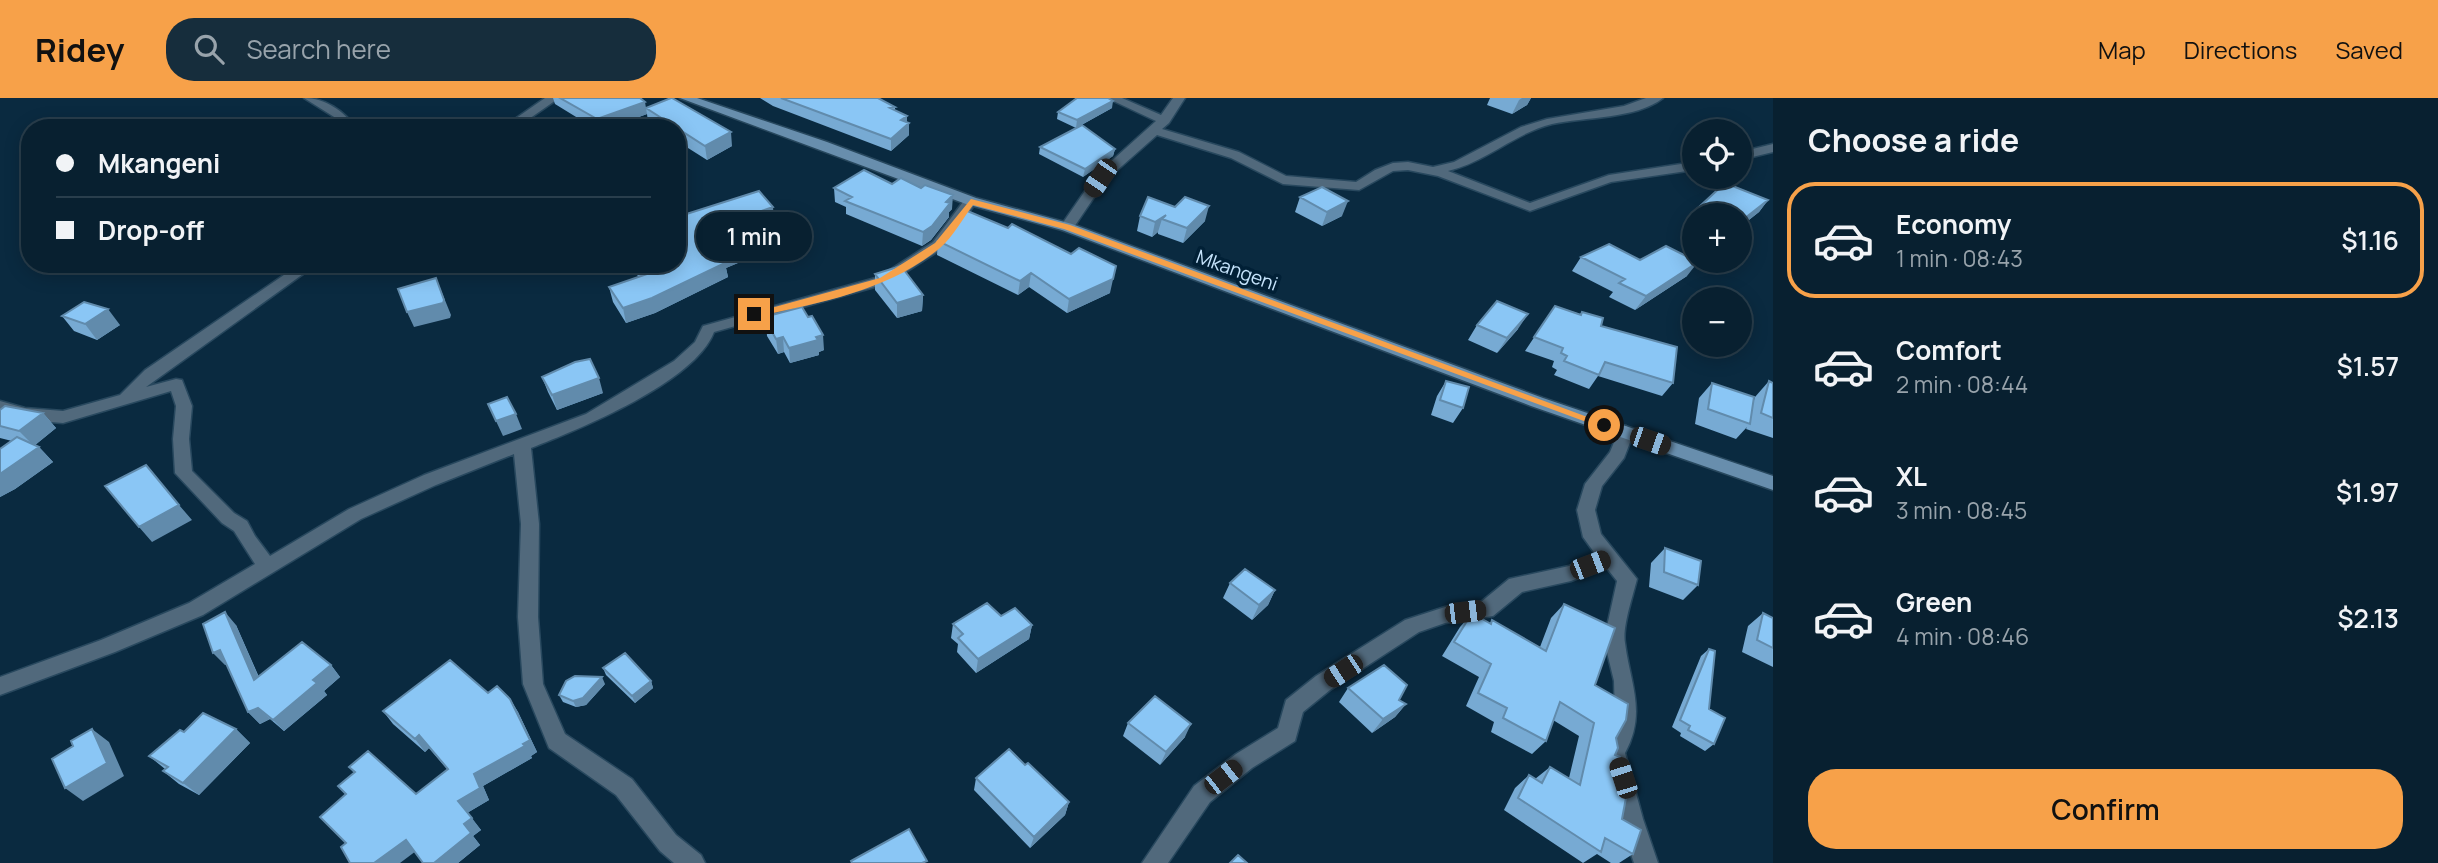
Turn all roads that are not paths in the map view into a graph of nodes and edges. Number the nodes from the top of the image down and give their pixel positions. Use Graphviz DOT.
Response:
graph roads {
  1 [pos="310,98"];
  2 [pos="553,98"];
  3 [pos="686,98"];
  4 [pos="1113,98"];
  5 [pos="1179,98"];
  6 [pos="1657,98"];
  7 [pos="344,119"];
  8 [pos="522,119"];
  9 [pos="1165,121"];
  10 [pos="1155,131"];
  11 [pos="1773,149"];
  12 [pos="1752,153"];
  13 [pos="1682,168"];
  14 [pos="1436,170"];
  15 [pos="971,201"];
  16 [pos="1067,227"];
  17 [pos="297,273"];
  18 [pos="125,396"];
  19 [pos="0,407"];
  20 [pos="1626,432"];
  21 [pos="522,447"];
  22 [pos="1773,483"];
  23 [pos="1609,558"];
  24 [pos="267,566"];
  25 [pos="0,686"];
  26 [pos="693,863"];
  27 [pos="1154,863"];
  28 [pos="1646,863"];
  1 -- 7 [label="street"];
  2 -- 8 [label="street"];
  3 -- 15 [label="street, Mkangeni"];
  4 -- 9 [label="street"];
  5 -- 9 [label="street"];
  6 -- 14 [label="street"];
  9 -- 10 [label="street"];
  10 -- 14 [label="street"];
  10 -- 16 [label="street"];
  11 -- 12 [label="street"];
  13 -- 14 [label="street"];
  15 -- 16 [label="street, Mkangeni"];
  15 -- 21 [label="street"];
  16 -- 20 [label="street, Mkangeni"];
  17 -- 18 [label="street"];
  18 -- 19 [label="street"];
  18 -- 24 [label="street"];
  20 -- 22 [label="street, Mkangeni"];
  20 -- 23 [label="street"];
  21 -- 24 [label="street"];
  21 -- 26 [label="street"];
  23 -- 27 [label="street"];
  23 -- 28 [label="street"];
  24 -- 25 [label="street"];
}
